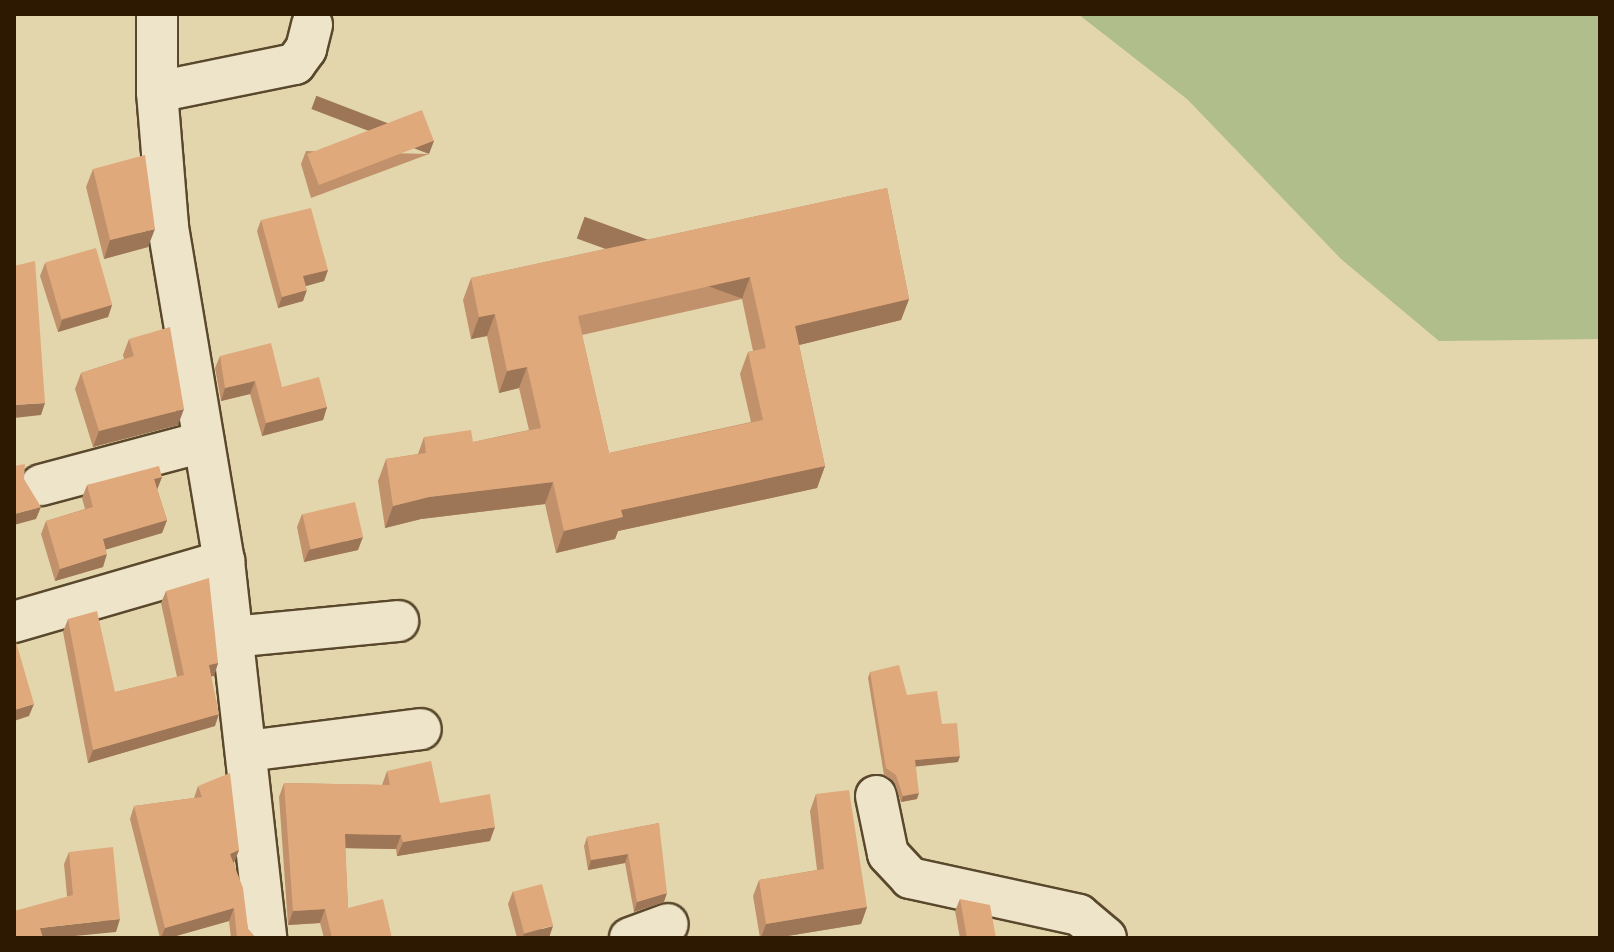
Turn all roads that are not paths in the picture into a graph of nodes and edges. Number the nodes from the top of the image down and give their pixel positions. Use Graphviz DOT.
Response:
graph roads {
  1 [pos="157,14"];
  2 [pos="312,25"];
  3 [pos="157,92"];
  4 [pos="203,442"];
  5 [pos="41,485"];
  6 [pos="224,561"];
  7 [pos="398,621"];
  8 [pos="14,622"];
  9 [pos="232,637"];
  10 [pos="421,729"];
  11 [pos="247,751"];
  12 [pos="876,796"];
  13 [pos="668,924"];
  14 [pos="266,938"];
  15 [pos="630,938"];
  16 [pos="1106,938"];
  1 -- 3 [label="street"];
  2 -- 3 [label="street"];
  3 -- 4 [label="street"];
  4 -- 5 [label="street"];
  4 -- 6 [label="street"];
  6 -- 8 [label="street"];
  6 -- 9 [label="street"];
  7 -- 9 [label="street"];
  9 -- 11 [label="street"];
  10 -- 11 [label="street"];
  11 -- 14 [label="street"];
  12 -- 16 [label="street"];
  13 -- 15 [label="street"];
}
